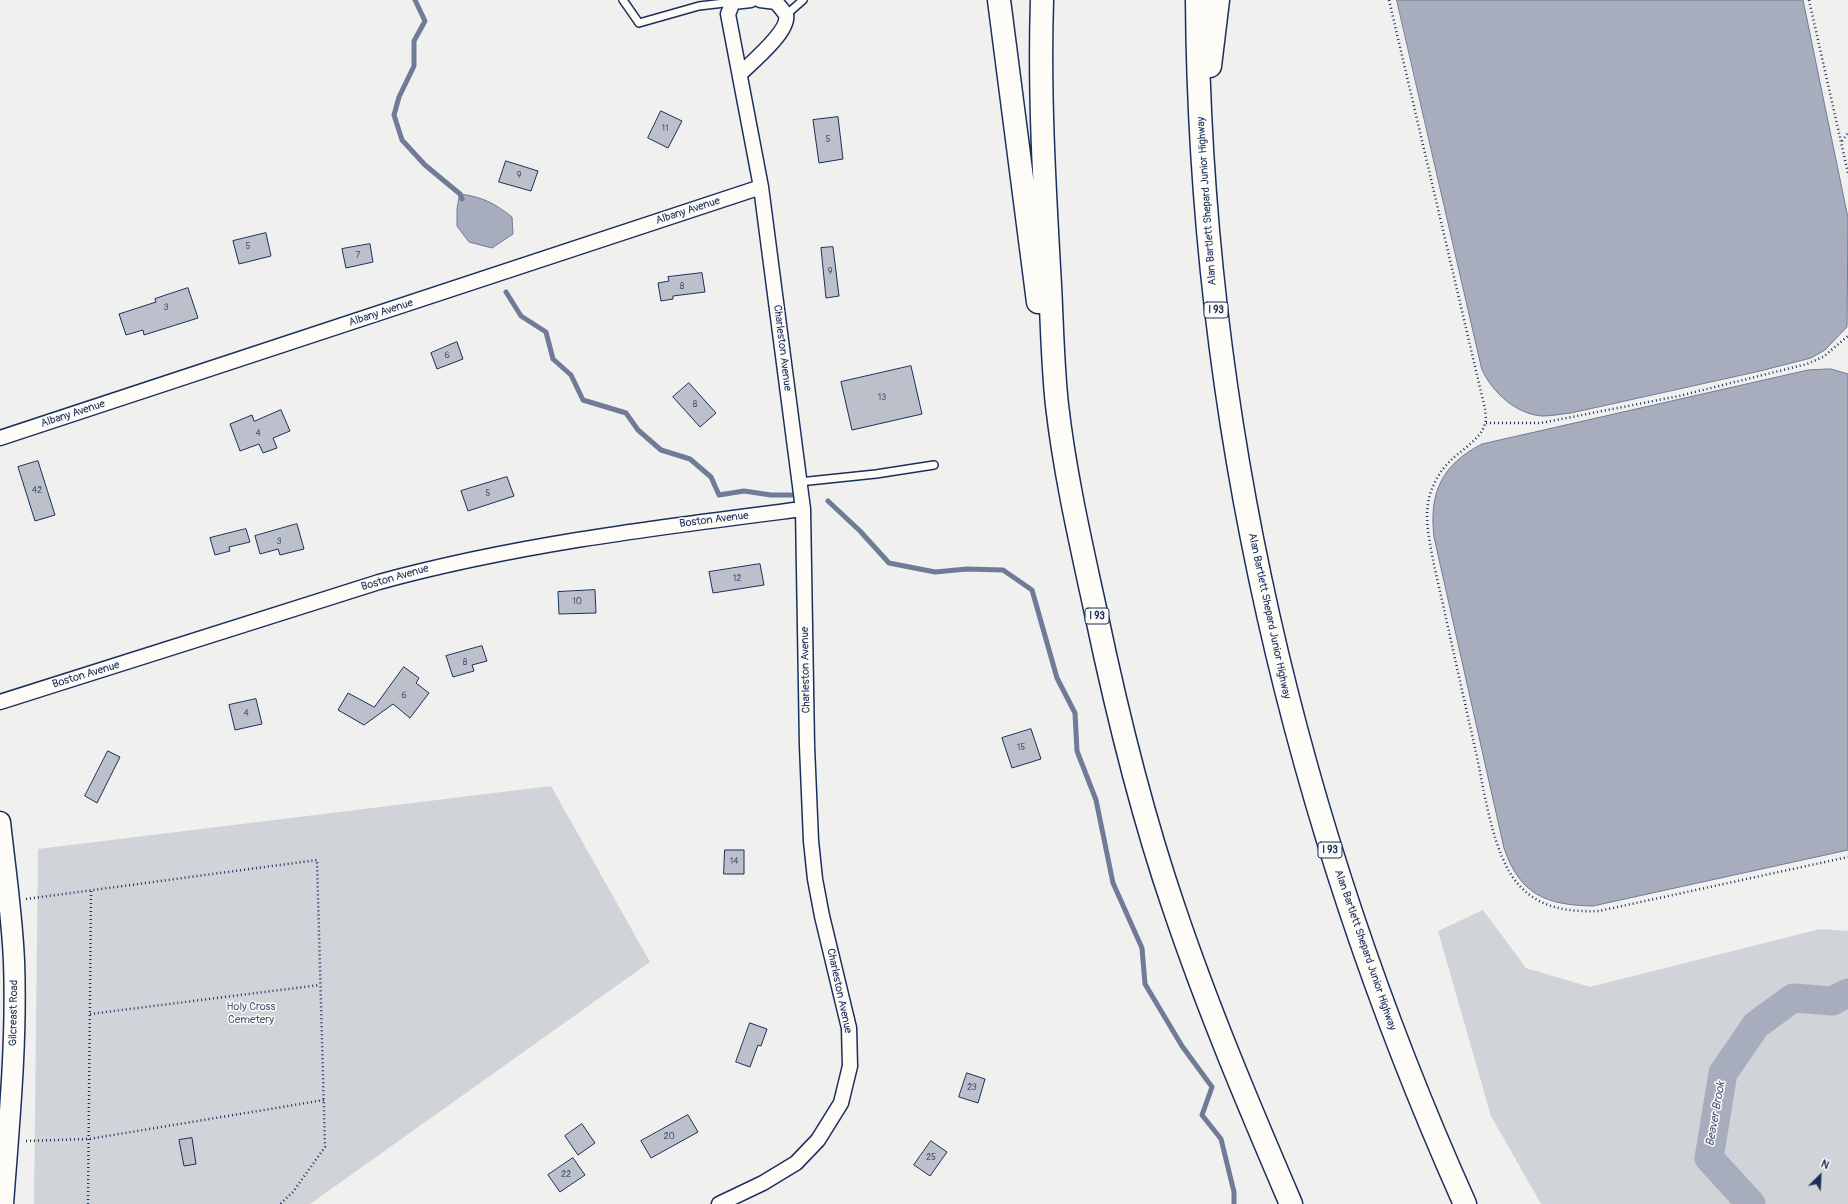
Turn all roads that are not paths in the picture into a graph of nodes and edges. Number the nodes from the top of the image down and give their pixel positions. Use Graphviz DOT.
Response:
graph roads {
  1 [pos="624,0"];
  2 [pos="750,0"];
  3 [pos="760,0"];
  4 [pos="803,0"];
  5 [pos="999,0"];
  6 [pos="1042,0"];
  7 [pos="1197,0"];
  8 [pos="1218,0"];
  9 [pos="734,2"];
  10 [pos="786,15"];
  11 [pos="740,74"];
  12 [pos="1201,137"];
  13 [pos="761,187"];
  14 [pos="1057,404"];
  15 [pos="0,438"];
  16 [pos="934,465"];
  17 [pos="799,482"];
  18 [pos="803,509"];
  19 [pos="0,702"];
  20 [pos="0,822"];
  21 [pos="3,1204"];
  22 [pos="718,1204"];
  23 [pos="1291,1204"];
  24 [pos="1465,1204"];
  1 -- 9 [label="lane"];
  2 -- 9 [label="street"];
  3 -- 10 [label="street"];
  4 -- 10 [label="lane"];
  5 -- 14 [label="highway"];
  6 -- 14 [label="highway, I 93"];
  7 -- 12 [label="highway, Alan Bartlett Shepard Junior Highway / I 93"];
  8 -- 12 [label="highway"];
  9 -- 11 [label="street, Charleston Avenue"];
  10 -- 11 [label="street"];
  11 -- 13 [label="street, Charleston Avenue"];
  12 -- 24 [label="highway, Alan Bartlett Shepard Junior Highway / I 93"];
  13 -- 15 [label="street, Albany Avenue"];
  13 -- 17 [label="street, Charleston Avenue"];
  14 -- 23 [label="highway, I 93"];
  16 -- 17 [label="lane"];
  17 -- 18 [label="street, Charleston Avenue"];
  18 -- 19 [label="street, Boston Avenue"];
  18 -- 22 [label="street, Charleston Avenue"];
  20 -- 21 [label="street, Gilcreast Road"];
}
